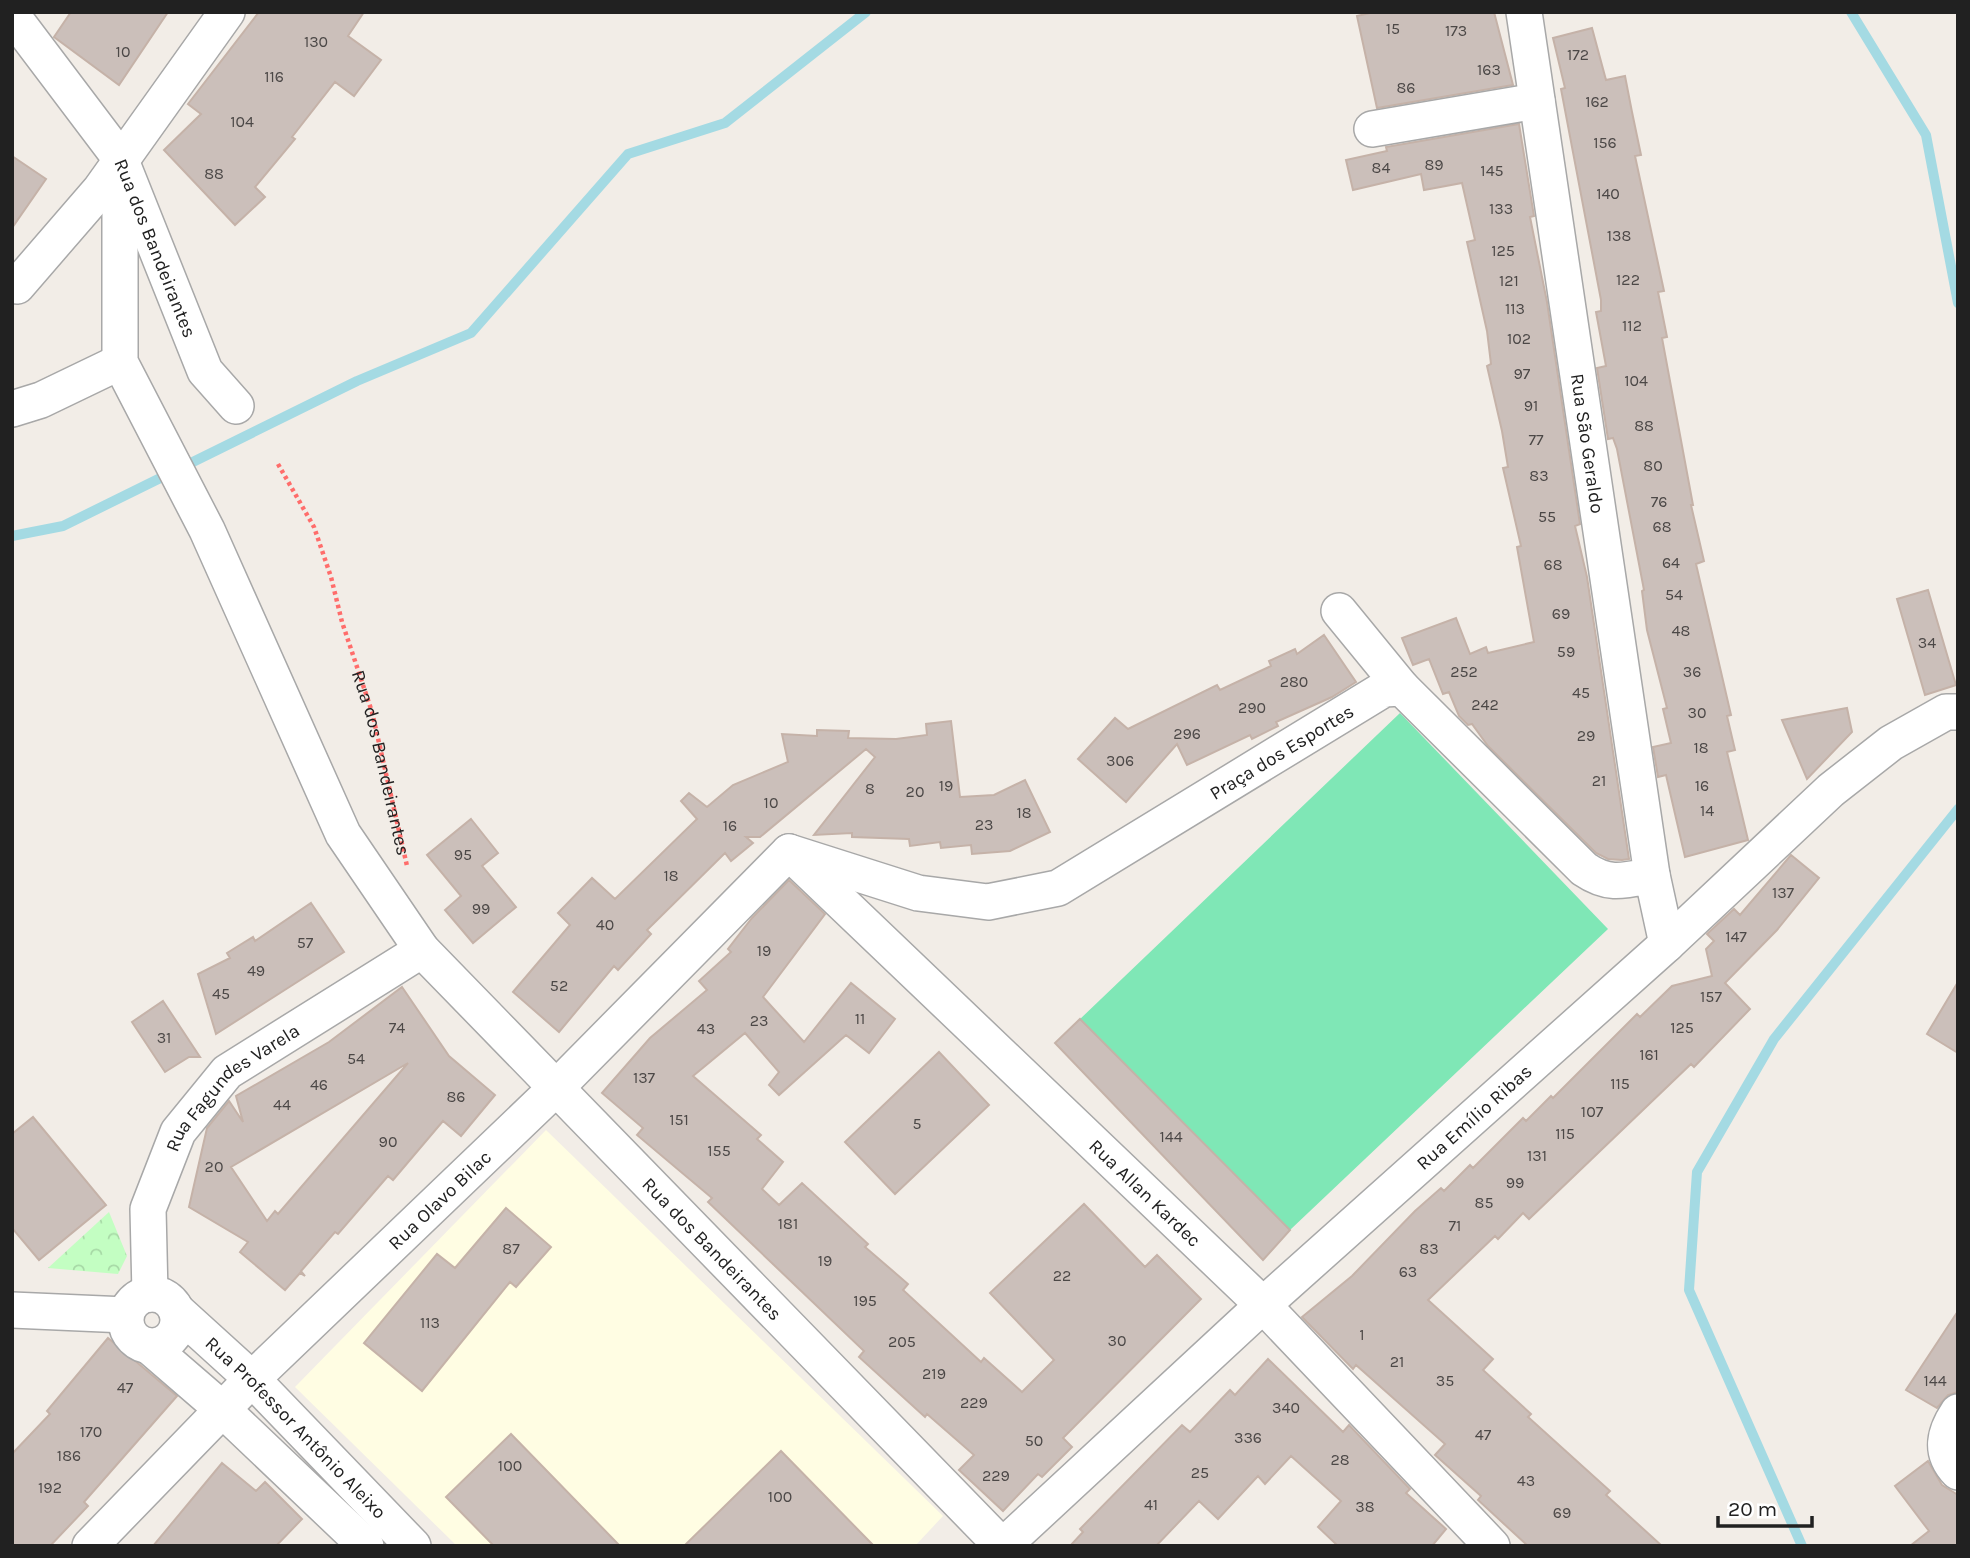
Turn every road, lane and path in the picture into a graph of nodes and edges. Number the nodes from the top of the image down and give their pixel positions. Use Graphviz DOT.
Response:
graph roads {
  1 [pos="227,12"];
  2 [pos="1524,12"];
  3 [pos="12,15"];
  4 [pos="1537,101"];
  5 [pos="1372,129"];
  6 [pos="120,158"];
  7 [pos="17,286"];
  8 [pos="120,362"];
  9 [pos="236,406"];
  10 [pos="12,409"];
  11 [pos="278,464"];
  12 [pos="1339,611"];
  13 [pos="1402,688"];
  14 [pos="1958,712"];
  15 [pos="789,852"];
  16 [pos="1652,875"];
  17 [pos="410,878"];
  18 [pos="1667,944"];
  19 [pos="422,950"];
  20 [pos="557,1087"];
  21 [pos="1263,1305"];
  22 [pos="151,1306"];
  23 [pos="12,1310"];
  24 [pos="252,1379"];
  25 [pos="222,1409"];
  26 [pos="1958,1412"];
  27 [pos="1958,1472"];
  28 [pos="90,1546"];
  29 [pos="366,1546"];
  30 [pos="413,1546"];
  31 [pos="1003,1546"];
  32 [pos="1492,1546"];
  1 -- 6 [label="street"];
  2 -- 4 [label="street, Rua São Geraldo"];
  3 -- 6 [label="street"];
  4 -- 5 [label="street"];
  4 -- 16 [label="street, Rua São Geraldo"];
  6 -- 7 [label="street"];
  6 -- 8 [label="street, Rua dos Bandeirantes"];
  6 -- 9 [label="street, Rua dos Bandeirantes"];
  8 -- 10 [label="street"];
  8 -- 19 [label="street, Rua dos Bandeirantes"];
  11 -- 17 [label="path, Rua dos Bandeirantes"];
  12 -- 13 [label="street"];
  13 -- 15 [label="street, Praça dos Esportes"];
  13 -- 16 [label="street"];
  14 -- 18 [label="street, Rua Emílio Ribas"];
  15 -- 20 [label="street, Rua Olavo Bilac"];
  15 -- 21 [label="street, Rua Allan Kardec"];
  16 -- 18 [label="street"];
  18 -- 21 [label="street, Rua Emílio Ribas"];
  19 -- 20 [label="street, Rua dos Bandeirantes"];
  19 -- 22 [label="street, Rua Fagundes Varela"];
  20 -- 24 [label="street, Rua Olavo Bilac"];
  20 -- 31 [label="street, Rua dos Bandeirantes"];
  21 -- 31 [label="street, Rua Emílio Ribas"];
  21 -- 32 [label="street, Rua Allan Kardec"];
  22 -- 23 [label="street"];
  22 -- 24 [label="street, Rua Professor Antônio Aleixo"];
  22 -- 25 [label="street, Rua Professor Antônio Aleixo"];
  24 -- 25 [label="street, Rua Olavo Bilac"];
  24 -- 30 [label="street, Rua Professor Antônio Aleixo"];
  25 -- 28 [label="street, Rua Olavo Bilac"];
  25 -- 29 [label="street, Rua Professor Antônio Aleixo"];
  26 -- 27 [label="street"];
}
